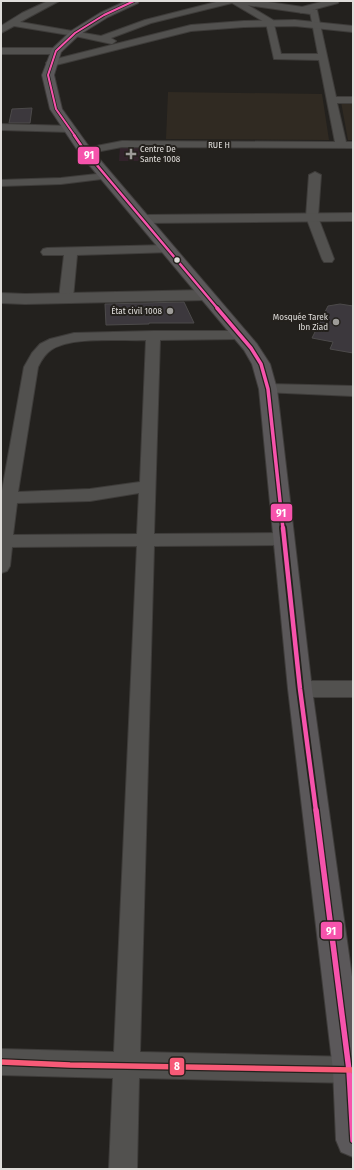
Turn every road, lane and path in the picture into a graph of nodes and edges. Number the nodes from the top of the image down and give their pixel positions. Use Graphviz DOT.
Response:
graph roads {
  1 [pos="55,1"];
  2 [pos="134,1"];
  3 [pos="230,1"];
  4 [pos="336,1"];
  5 [pos="238,2"];
  6 [pos="213,3"];
  7 [pos="301,10"];
  8 [pos="314,12"];
  9 [pos="330,14"];
  10 [pos="13,23"];
  11 [pos="271,23"];
  12 [pos="316,25"];
  13 [pos="353,29"];
  14 [pos="1,30"];
  15 [pos="75,33"];
  16 [pos="101,39"];
  17 [pos="129,45"];
  18 [pos="1,51"];
  19 [pos="54,57"];
  20 [pos="323,57"];
  21 [pos="332,100"];
  22 [pos="353,100"];
  23 [pos="1,127"];
  24 [pos="70,129"];
  25 [pos="341,145"];
  26 [pos="353,145"];
  27 [pos="85,150"];
  28 [pos="315,175"];
  29 [pos="106,176"];
  30 [pos="1,183"];
  31 [pos="312,217"];
  32 [pos="353,217"];
  33 [pos="142,219"];
  34 [pos="168,250"];
  35 [pos="47,252"];
  36 [pos="71,252"];
  37 [pos="328,259"];
  38 [pos="206,295"];
  39 [pos="1,298"];
  40 [pos="66,298"];
  41 [pos="153,335"];
  42 [pos="241,335"];
  43 [pos="268,389"];
  44 [pos="353,390"];
  45 [pos="7,475"];
  46 [pos="148,486"];
  47 [pos="9,498"];
  48 [pos="145,539"];
  49 [pos="283,539"];
  50 [pos="5,541"];
  51 [pos="1,566"];
  52 [pos="300,689"];
  53 [pos="353,689"];
  54 [pos="1,1062"];
  55 [pos="126,1065"];
  56 [pos="351,1070"];
  57 [pos="353,1140"];
  58 [pos="123,1169"];
  1 -- 10 [label="street"];
  2 -- 15 [label="main road"];
  3 -- 6 [label="street"];
  4 -- 7 [label="street"];
  5 -- 6 [label="street"];
  5 -- 7 [label="street"];
  5 -- 11 [label="street"];
  6 -- 16 [label="street"];
  7 -- 8 [label="street"];
  8 -- 9 [label="street"];
  8 -- 12 [label="street"];
  10 -- 14 [label="street"];
  10 -- 15 [label="street"];
  11 -- 12 [label="street"];
  11 -- 17 [label="street"];
  11 -- 20 [label="street"];
  12 -- 13 [label="street"];
  12 -- 20 [label="street"];
  15 -- 16 [label="street"];
  15 -- 19 [label="main road"];
  16 -- 17 [label="street"];
  17 -- 19 [label="street"];
  18 -- 19 [label="street"];
  19 -- 24 [label="main road"];
  20 -- 21 [label="street"];
  21 -- 22 [label="street"];
  21 -- 25 [label="street"];
  23 -- 24 [label="street"];
  24 -- 27 [label="main road"];
  25 -- 26 [label="street, RUE H"];
  25 -- 27 [label="street, RUE H"];
  27 -- 29 [label="main road"];
  28 -- 31 [label="street"];
  29 -- 30 [label="street"];
  29 -- 33 [label="main road"];
  31 -- 32 [label="street"];
  31 -- 33 [label="street"];
  31 -- 37 [label="street"];
  33 -- 34 [label="main road"];
  34 -- 36 [label="street"];
  34 -- 38 [label="main road"];
  35 -- 36 [label="street"];
  36 -- 40 [label="street"];
  38 -- 40 [label="street"];
  38 -- 42 [label="main road"];
  39 -- 40 [label="street"];
  41 -- 42 [label="street"];
  41 -- 45 [label="street"];
  41 -- 46 [label="street"];
  42 -- 43 [label="main road"];
  43 -- 44 [label="street"];
  43 -- 49 [label="main road"];
  45 -- 47 [label="street"];
  46 -- 47 [label="street"];
  46 -- 48 [label="street"];
  47 -- 50 [label="street"];
  48 -- 49 [label="street"];
  48 -- 50 [label="street"];
  48 -- 55 [label="street"];
  49 -- 52 [label="main road"];
  50 -- 51 [label="street"];
  52 -- 53 [label="street"];
  52 -- 56 [label="main road"];
  54 -- 55 [label="street"];
  55 -- 56 [label="street"];
  55 -- 58 [label="street"];
  56 -- 57 [label="main road"];
}
